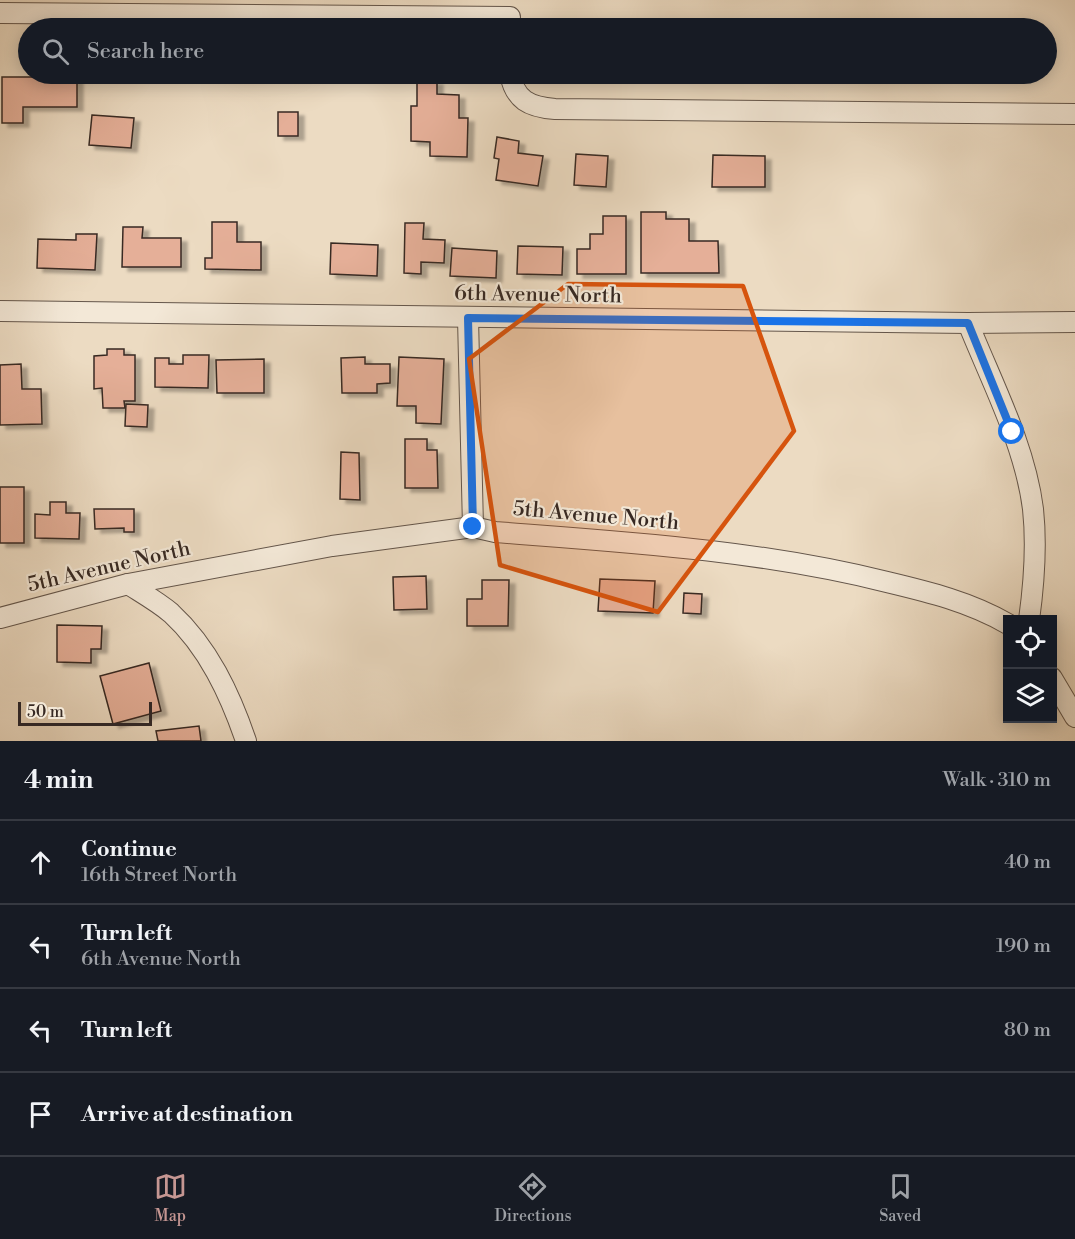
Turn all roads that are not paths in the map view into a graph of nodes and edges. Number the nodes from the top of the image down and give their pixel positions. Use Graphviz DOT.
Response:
graph roads {
  1 [pos="0,13"];
  2 [pos="510,15"];
  3 [pos="512,84"];
  4 [pos="1075,114"];
  5 [pos="0,311"];
  6 [pos="468,318"];
  7 [pos="1075,322"];
  8 [pos="968,323"];
  9 [pos="473,527"];
  10 [pos="128,584"];
  11 [pos="1029,615"];
  12 [pos="0,618"];
  13 [pos="1003,622"];
  14 [pos="1057,685"];
  15 [pos="1075,717"];
  16 [pos="246,741"];
  1 -- 2 [label="street"];
  3 -- 4 [label="street"];
  5 -- 6 [label="street, 6th Avenue North"];
  6 -- 8 [label="street, 6th Avenue North"];
  6 -- 9 [label="street"];
  7 -- 8 [label="street, 6th Avenue North"];
  8 -- 11 [label="street"];
  9 -- 10 [label="street, 5th Avenue North"];
  9 -- 13 [label="street, 5th Avenue North"];
  10 -- 12 [label="street, 5th Avenue North"];
  10 -- 16 [label="street"];
  14 -- 15 [label="street"];
}
